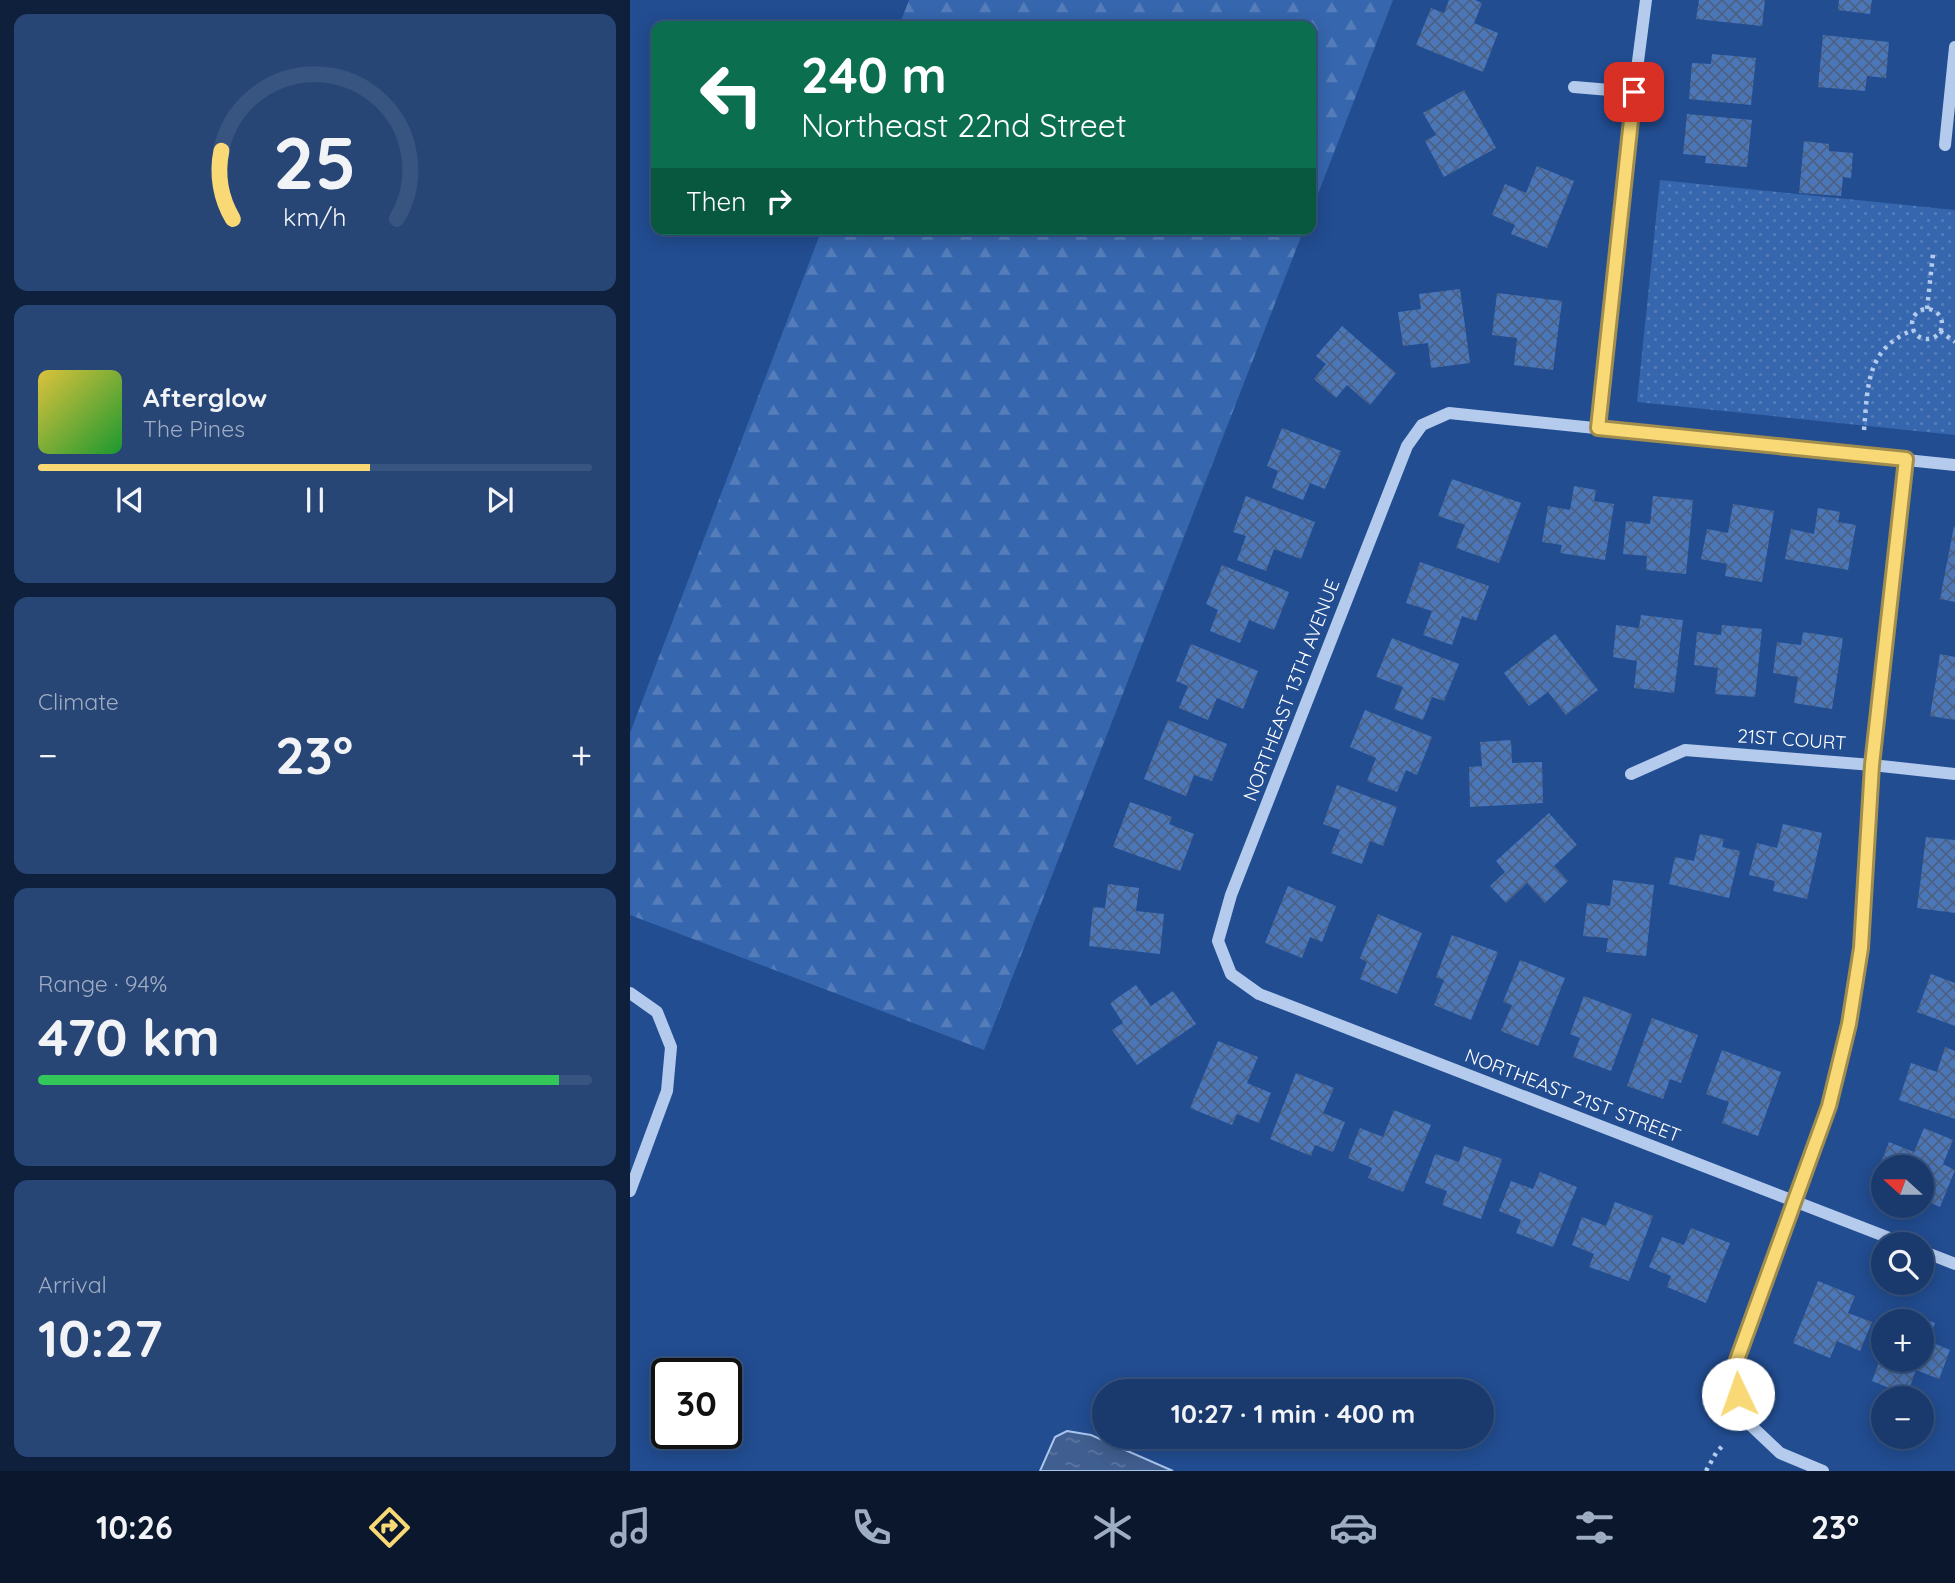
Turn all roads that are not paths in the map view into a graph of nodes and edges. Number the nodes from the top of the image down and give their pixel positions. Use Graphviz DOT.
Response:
graph roads {
  1 [pos="1646,0"];
  2 [pos="1955,47"];
  3 [pos="1574,87"];
  4 [pos="1634,92"];
  5 [pos="1945,145"];
  6 [pos="1598,428"];
  7 [pos="1906,459"];
  8 [pos="1955,465"];
  9 [pos="1872,765"];
  10 [pos="1631,774"];
  11 [pos="1955,774"];
  12 [pos="1231,974"];
  13 [pos="630,993"];
  14 [pos="630,1191"];
  15 [pos="1794,1202"];
  16 [pos="1873,1232"];
  17 [pos="1934,1256"];
  18 [pos="1955,1264"];
  19 [pos="1823,1471"];
  1 -- 4 [label="street"];
  2 -- 5 [label="street"];
  3 -- 4 [label="street"];
  4 -- 6 [label="street"];
  6 -- 7 [label="street"];
  6 -- 12 [label="street, NORTHEAST 13TH AVENUE"];
  7 -- 8 [label="street"];
  7 -- 9 [label="street"];
  9 -- 10 [label="street, 21ST COURT"];
  9 -- 11 [label="street, 21ST COURT"];
  9 -- 15 [label="street"];
  12 -- 15 [label="street, NORTHEAST 21ST STREET"];
  13 -- 14 [label="street"];
  15 -- 16 [label="street, NORTHEAST 21ST STREET"];
  15 -- 19 [label="street"];
  17 -- 18 [label="street"];
}
